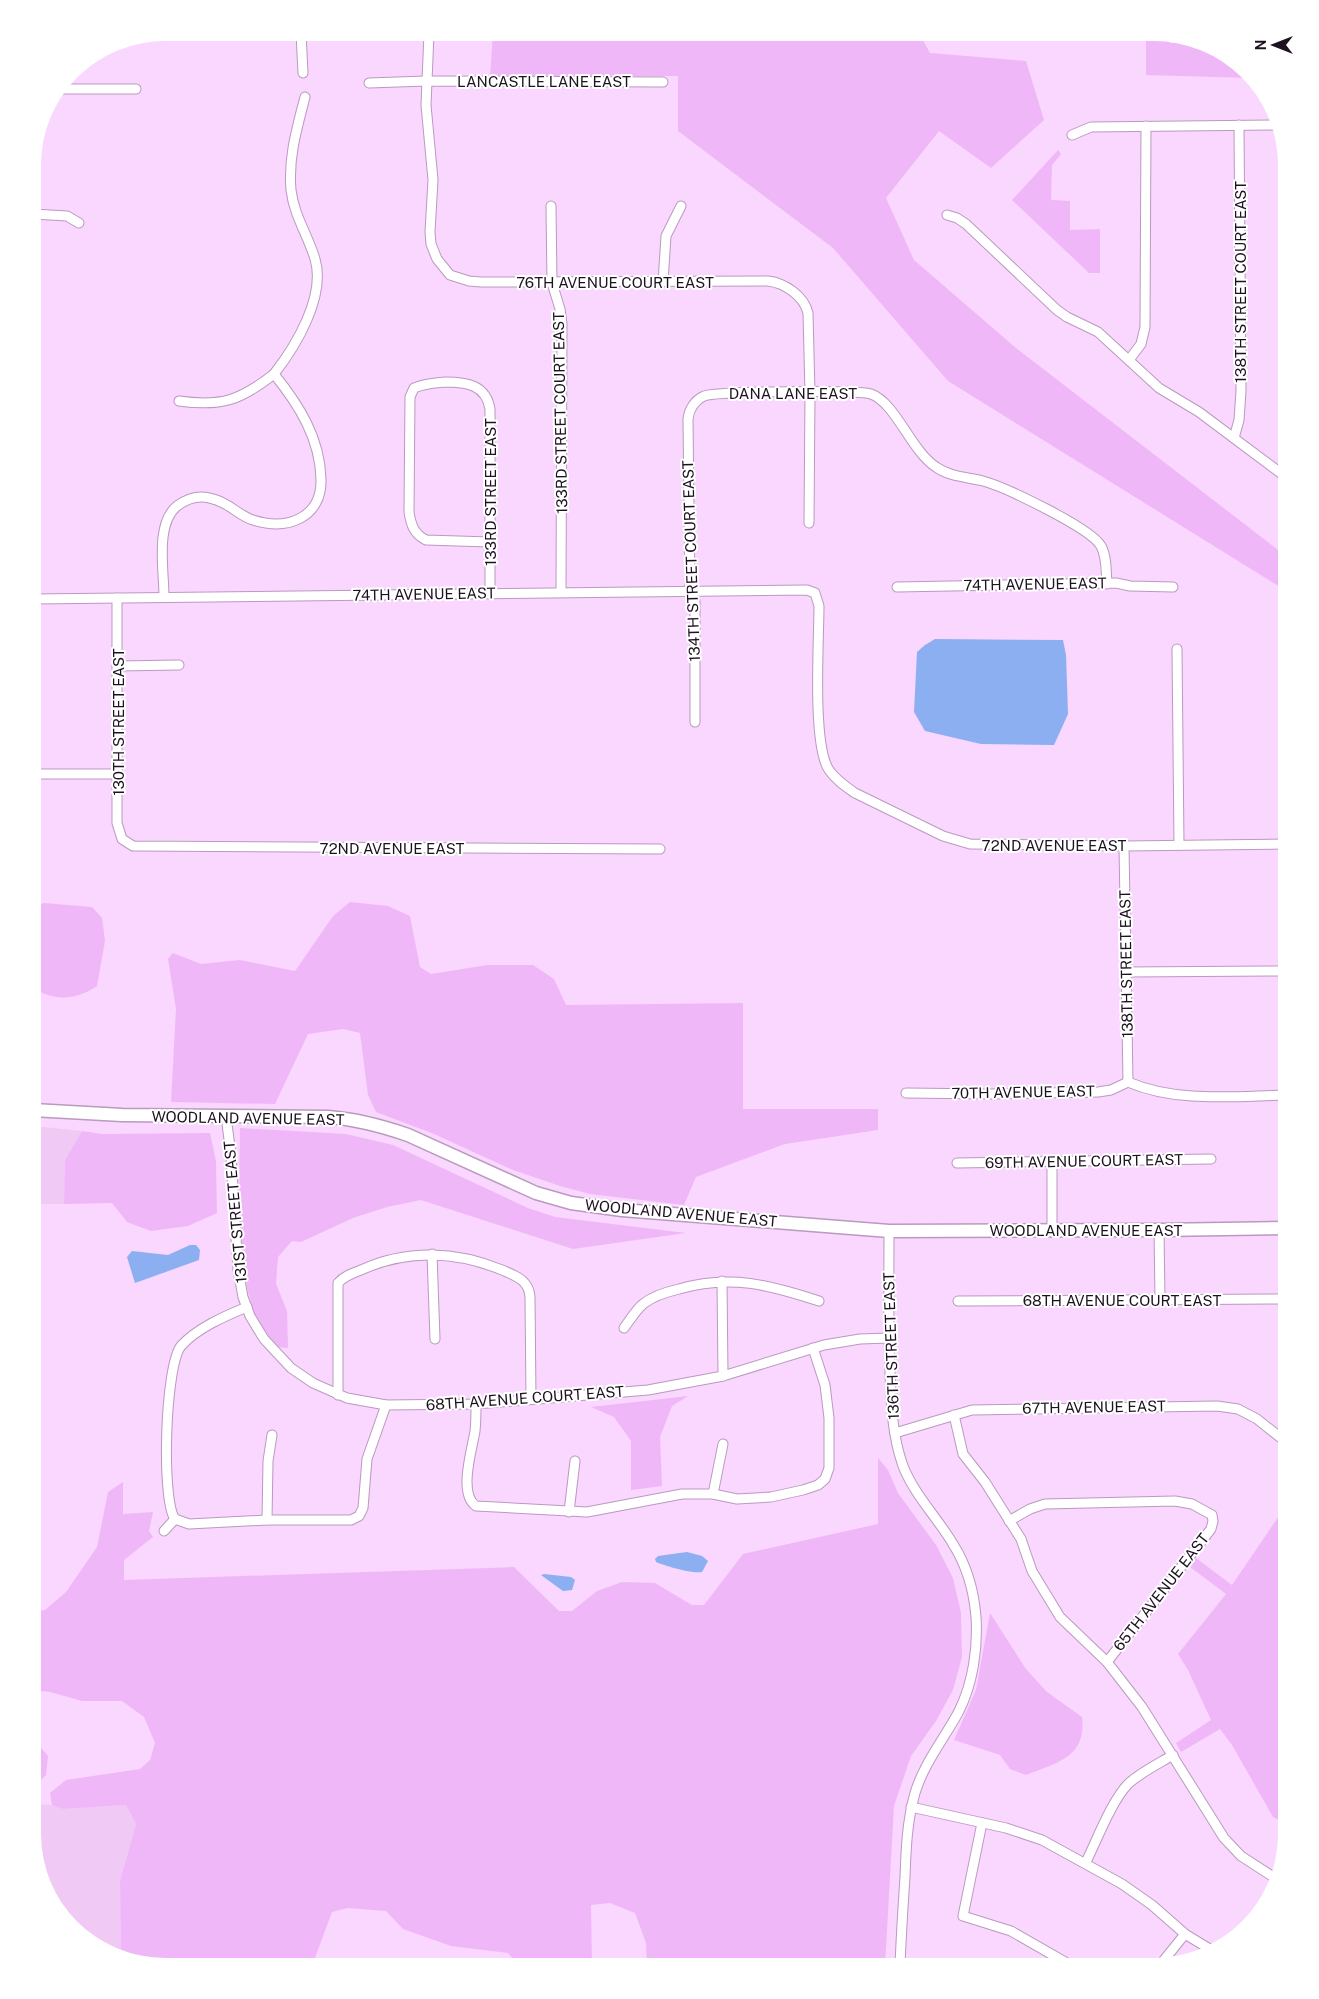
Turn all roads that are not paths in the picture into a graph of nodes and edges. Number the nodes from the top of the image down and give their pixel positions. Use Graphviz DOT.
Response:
graph roads {
  1 [pos="301,42"];
  2 [pos="428,42"];
  3 [pos="303,73"];
  4 [pos="426,81"];
  5 [pos="663,82"];
  6 [pos="369,83"];
  7 [pos="67,89"];
  8 [pos="136,89"];
  9 [pos="305,97"];
  10 [pos="1239,125"];
  11 [pos="1271,125"];
  12 [pos="1146,126"];
  13 [pos="1072,135"];
  14 [pos="551,206"];
  15 [pos="681,206"];
  16 [pos="42,215"];
  17 [pos="947,215"];
  18 [pos="79,223"];
  19 [pos="663,282"];
  20 [pos="552,283"];
  21 [pos="1129,360"];
  22 [pos="274,374"];
  23 [pos="810,393"];
  24 [pos="179,401"];
  25 [pos="696,402"];
  26 [pos="1234,438"];
  27 [pos="1278,471"];
  28 [pos="809,523"];
  29 [pos="490,542"];
  30 [pos="1107,584"];
  31 [pos="897,587"];
  32 [pos="1172,587"];
  33 [pos="561,592"];
  34 [pos="690,592"];
  35 [pos="490,594"];
  36 [pos="164,596"];
  37 [pos="117,598"];
  38 [pos="42,599"];
  39 [pos="1177,649"];
  40 [pos="179,665"];
  41 [pos="118,666"];
  42 [pos="695,722"];
  43 [pos="42,774"];
  44 [pos="118,774"];
  45 [pos="836,779"];
  46 [pos="126,842"];
  47 [pos="1278,844"];
  48 [pos="1179,845"];
  49 [pos="1124,846"];
  50 [pos="660,850"];
  51 [pos="1278,971"];
  52 [pos="1126,972"];
  53 [pos="1128,1082"];
  54 [pos="906,1092"];
  55 [pos="1278,1095"];
  56 [pos="41,1111"];
  57 [pos="226,1116"];
  58 [pos="1211,1159"];
  59 [pos="957,1162"];
  60 [pos="1052,1162"];
  61 [pos="1278,1228"];
  62 [pos="1052,1230"];
  63 [pos="1159,1230"];
  64 [pos="889,1231"];
  65 [pos="432,1254"];
  66 [pos="722,1281"];
  67 [pos="1160,1299"];
  68 [pos="1278,1299"];
  69 [pos="819,1301"];
  70 [pos="958,1301"];
  71 [pos="247,1307"];
  72 [pos="624,1328"];
  73 [pos="888,1338"];
  74 [pos="436,1340"];
  75 [pos="813,1348"];
  76 [pos="723,1376"];
  77 [pos="338,1395"];
  78 [pos="531,1399"];
  79 [pos="476,1404"];
  80 [pos="386,1405"];
  81 [pos="954,1414"];
  82 [pos="272,1434"];
  83 [pos="895,1434"];
  84 [pos="1278,1436"];
  85 [pos="723,1444"];
  86 [pos="575,1461"];
  87 [pos="713,1494"];
  88 [pos="568,1512"];
  89 [pos="175,1519"];
  90 [pos="267,1520"];
  91 [pos="1009,1521"];
  92 [pos="164,1530"];
  93 [pos="1107,1662"];
  94 [pos="1173,1755"];
  95 [pos="911,1807"];
  96 [pos="982,1823"];
  97 [pos="1086,1862"];
  98 [pos="1270,1875"];
  99 [pos="1185,1934"];
  100 [pos="1205,1946"];
  101 [pos="1166,1957"];
  102 [pos="900,1958"];
  103 [pos="1058,1958"];
  1 -- 3 [label="street"];
  2 -- 4 [label="street"];
  4 -- 5 [label="street, LANCASTLE LANE EAST"];
  4 -- 6 [label="street, LANCASTLE LANE EAST"];
  4 -- 20 [label="street, 76TH AVENUE COURT EAST"];
  7 -- 8 [label="street"];
  9 -- 22 [label="street"];
  10 -- 11 [label="street"];
  10 -- 12 [label="street"];
  10 -- 26 [label="street, 138TH STREET COURT EAST"];
  12 -- 13 [label="street"];
  12 -- 21 [label="street"];
  14 -- 20 [label="street, 133RD STREET COURT EAST"];
  15 -- 19 [label="street"];
  16 -- 18 [label="street"];
  17 -- 21 [label="street"];
  19 -- 20 [label="street, 76TH AVENUE COURT EAST"];
  19 -- 23 [label="street, 76TH AVENUE COURT EAST"];
  20 -- 33 [label="street, 133RD STREET COURT EAST"];
  21 -- 26 [label="street"];
  22 -- 24 [label="street"];
  22 -- 36 [label="street"];
  23 -- 25 [label="street, DANA LANE EAST"];
  23 -- 28 [label="street"];
  23 -- 30 [label="street, DANA LANE EAST"];
  25 -- 34 [label="street, 134TH STREET COURT EAST"];
  26 -- 27 [label="street"];
  29 -- 29 [label="street, 133RD STREET EAST"];
  29 -- 35 [label="street, 133RD STREET EAST"];
  30 -- 31 [label="street, 74TH AVENUE EAST"];
  30 -- 32 [label="street, 74TH AVENUE EAST"];
  33 -- 34 [label="street, 74TH AVENUE EAST"];
  33 -- 35 [label="street, 74TH AVENUE EAST"];
  34 -- 42 [label="street, 134TH STREET COURT EAST"];
  34 -- 45 [label="street, 74TH AVENUE EAST"];
  35 -- 36 [label="street, 74TH AVENUE EAST"];
  36 -- 37 [label="street, 74TH AVENUE EAST"];
  37 -- 38 [label="street, 74TH AVENUE EAST"];
  37 -- 41 [label="street, 130TH STREET EAST"];
  39 -- 48 [label="street"];
  40 -- 41 [label="street"];
  41 -- 44 [label="street, 130TH STREET EAST"];
  43 -- 44 [label="street"];
  44 -- 46 [label="street, 130TH STREET EAST"];
  45 -- 49 [label="street, 72ND AVENUE EAST"];
  46 -- 50 [label="street, 72ND AVENUE EAST"];
  47 -- 48 [label="street, 72ND AVENUE EAST"];
  48 -- 49 [label="street, 72ND AVENUE EAST"];
  49 -- 52 [label="street, 138TH STREET EAST"];
  51 -- 52 [label="street"];
  52 -- 53 [label="street, 138TH STREET EAST"];
  53 -- 54 [label="street, 70TH AVENUE EAST"];
  53 -- 55 [label="street"];
  56 -- 57 [label="street, WOODLAND AVENUE EAST"];
  57 -- 64 [label="street, WOODLAND AVENUE EAST"];
  57 -- 71 [label="street, 131ST STREET EAST"];
  58 -- 60 [label="street, 69TH AVENUE COURT EAST"];
  59 -- 60 [label="street, 69TH AVENUE COURT EAST"];
  60 -- 62 [label="street"];
  61 -- 63 [label="street, WOODLAND AVENUE EAST"];
  62 -- 63 [label="street, WOODLAND AVENUE EAST"];
  62 -- 64 [label="street, WOODLAND AVENUE EAST"];
  63 -- 67 [label="street"];
  64 -- 73 [label="street, 136TH STREET EAST"];
  65 -- 74 [label="street"];
  65 -- 77 [label="street"];
  65 -- 78 [label="street"];
  66 -- 69 [label="street"];
  66 -- 72 [label="street"];
  66 -- 76 [label="street"];
  67 -- 68 [label="street, 68TH AVENUE COURT EAST"];
  67 -- 70 [label="street, 68TH AVENUE COURT EAST"];
  71 -- 77 [label="street, 68TH AVENUE COURT EAST"];
  71 -- 89 [label="street"];
  73 -- 75 [label="street, 68TH AVENUE COURT EAST"];
  73 -- 83 [label="street, 136TH STREET EAST"];
  75 -- 76 [label="street, 68TH AVENUE COURT EAST"];
  75 -- 87 [label="street"];
  76 -- 78 [label="street, 68TH AVENUE COURT EAST"];
  77 -- 80 [label="street, 68TH AVENUE COURT EAST"];
  78 -- 79 [label="street, 68TH AVENUE COURT EAST"];
  79 -- 80 [label="street, 68TH AVENUE COURT EAST"];
  79 -- 88 [label="street"];
  80 -- 90 [label="street"];
  81 -- 83 [label="street, 67TH AVENUE EAST"];
  81 -- 84 [label="street, 67TH AVENUE EAST"];
  81 -- 91 [label="street"];
  82 -- 90 [label="street"];
  83 -- 95 [label="street, 136TH STREET EAST"];
  85 -- 87 [label="street"];
  86 -- 88 [label="street"];
  87 -- 88 [label="street"];
  89 -- 90 [label="street"];
  89 -- 92 [label="street"];
  91 -- 93 [label="street"];
  91 -- 93 [label="street, 65TH AVENUE EAST"];
  93 -- 94 [label="street"];
  94 -- 97 [label="street"];
  94 -- 98 [label="street"];
  95 -- 96 [label="street"];
  95 -- 102 [label="street, 136TH STREET EAST"];
  96 -- 97 [label="street"];
  96 -- 103 [label="street"];
  97 -- 99 [label="street"];
  99 -- 100 [label="street"];
  99 -- 101 [label="street"];
}
